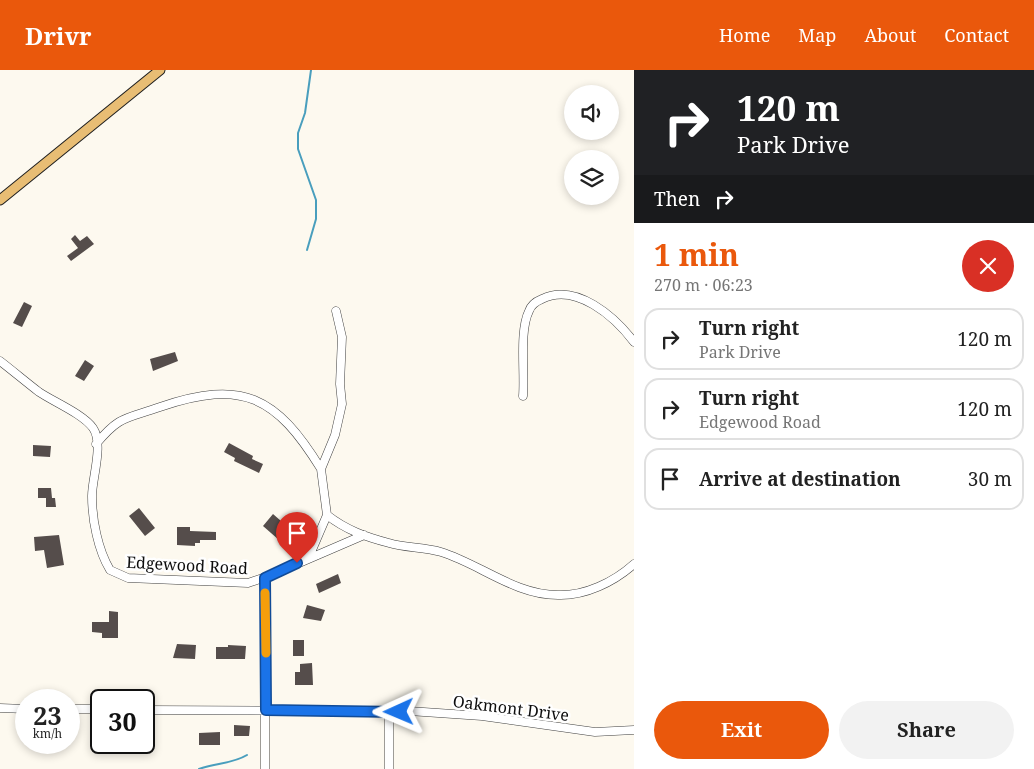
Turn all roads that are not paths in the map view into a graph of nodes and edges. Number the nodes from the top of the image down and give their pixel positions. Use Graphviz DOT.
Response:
graph roads {
  1 [pos="160,70"];
  2 [pos="0,200"];
  3 [pos="336,311"];
  4 [pos="634,342"];
  5 [pos="0,361"];
  6 [pos="523,396"];
  7 [pos="96,444"];
  8 [pos="321,469"];
  9 [pos="327,515"];
  10 [pos="364,535"];
  11 [pos="295,564"];
  12 [pos="634,564"];
  13 [pos="265,578"];
  14 [pos="0,708"];
  15 [pos="15,709"];
  16 [pos="155,710"];
  17 [pos="266,710"];
  18 [pos="389,712"];
  19 [pos="634,730"];
  20 [pos="265,769"];
  21 [pos="389,769"];
  1 -- 2 [label="main road"];
  3 -- 8 [label="street"];
  4 -- 6 [label="street"];
  5 -- 7 [label="street"];
  7 -- 8 [label="street"];
  7 -- 13 [label="street, Edgewood Road"];
  8 -- 9 [label="street"];
  9 -- 10 [label="street"];
  9 -- 11 [label="street, Edgewood Road"];
  10 -- 11 [label="street"];
  10 -- 12 [label="street"];
  11 -- 13 [label="street, Edgewood Road"];
  13 -- 17 [label="street"];
  14 -- 15 [label="street"];
  16 -- 17 [label="street, Oakmont Drive"];
  17 -- 18 [label="street, Oakmont Drive"];
  17 -- 20 [label="street"];
  18 -- 19 [label="street, Oakmont Drive"];
  18 -- 21 [label="street"];
}
